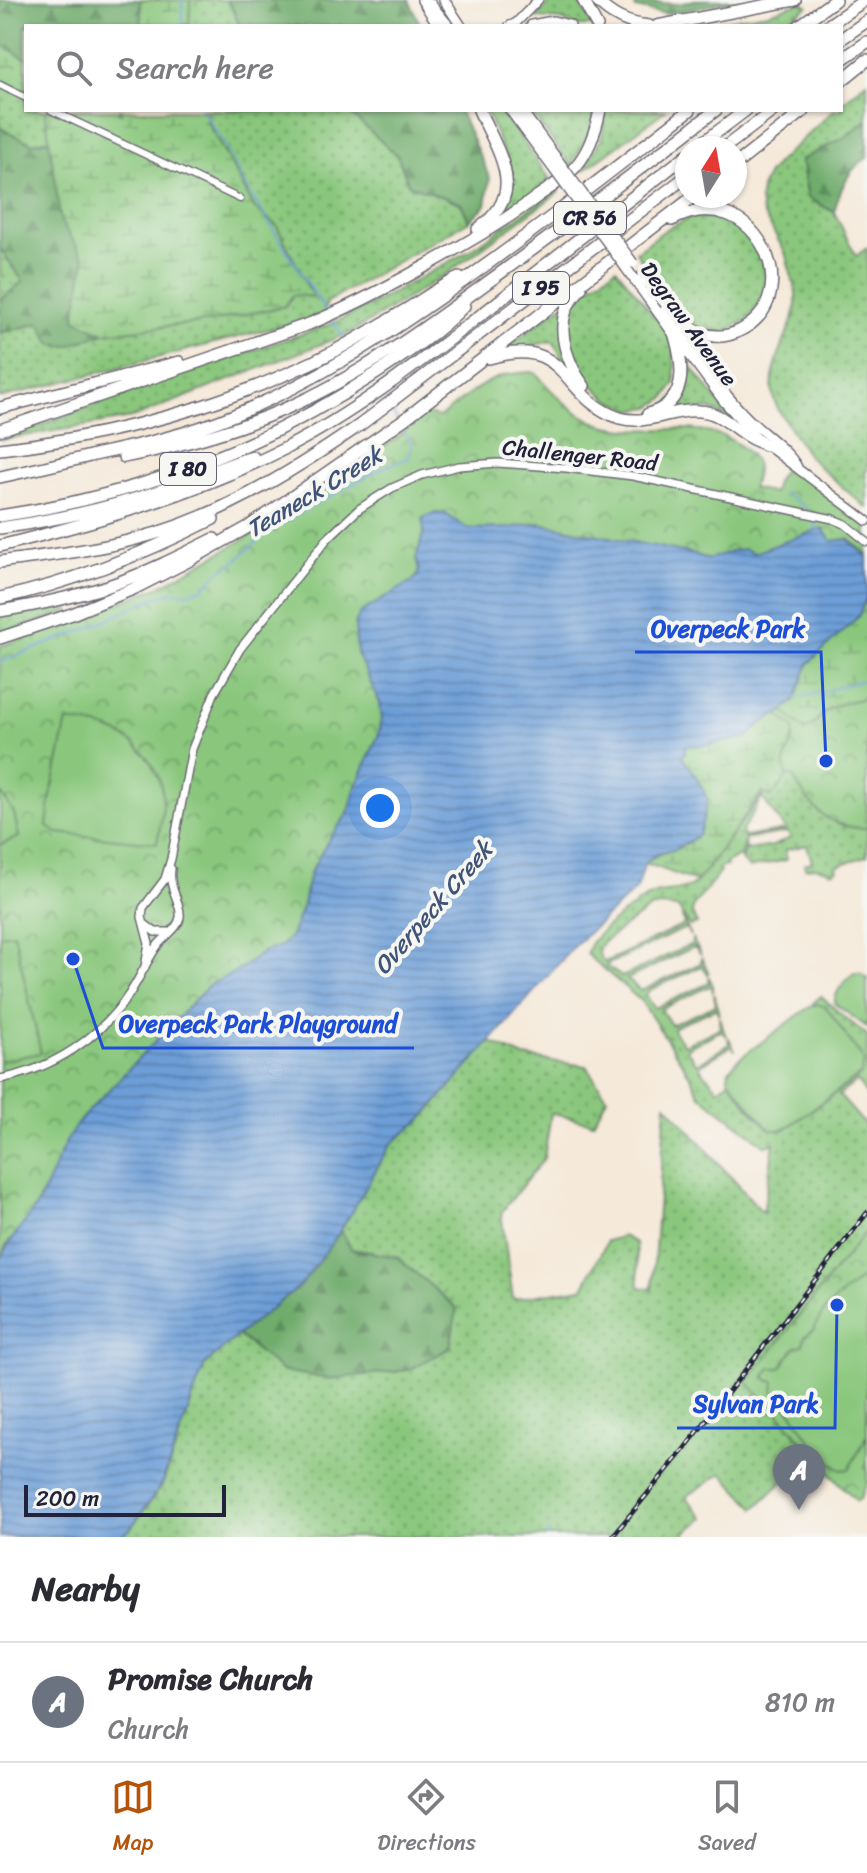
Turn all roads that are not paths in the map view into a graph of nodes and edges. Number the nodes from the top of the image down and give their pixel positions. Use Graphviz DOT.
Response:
graph roads {
  1 [pos="426,0"];
  2 [pos="538,0"];
  3 [pos="583,0"];
  4 [pos="596,0"];
  5 [pos="795,0"];
  6 [pos="835,0"];
  7 [pos="865,0"];
  8 [pos="446,3"];
  9 [pos="867,21"];
  10 [pos="439,24"];
  11 [pos="447,24"];
  12 [pos="460,24"];
  13 [pos="466,24"];
  14 [pos="514,24"];
  15 [pos="596,24"];
  16 [pos="640,24"];
  17 [pos="668,24"];
  18 [pos="802,24"];
  19 [pos="830,24"];
  20 [pos="843,38"];
  21 [pos="867,42"];
  22 [pos="843,59"];
  23 [pos="867,60"];
  24 [pos="843,79"];
  25 [pos="0,85"];
  26 [pos="24,97"];
  27 [pos="55,112"];
  28 [pos="480,112"];
  29 [pos="512,112"];
  30 [pos="524,112"];
  31 [pos="599,112"];
  32 [pos="687,112"];
  33 [pos="713,112"];
  34 [pos="743,112"];
  35 [pos="771,112"];
  36 [pos="802,112"];
  37 [pos="712,136"];
  38 [pos="740,136"];
  39 [pos="747,156"];
  40 [pos="675,164"];
  41 [pos="557,166"];
  42 [pos="675,185"];
  43 [pos="240,199"];
  44 [pos="678,208"];
  45 [pos="646,233"];
  46 [pos="427,265"];
  47 [pos="630,266"];
  48 [pos="590,276"];
  49 [pos="643,276"];
  50 [pos="675,336"];
  51 [pos="230,351"];
  52 [pos="343,353"];
  53 [pos="481,360"];
  54 [pos="359,377"];
  55 [pos="0,408"];
  56 [pos="0,430"];
  57 [pos="765,445"];
  58 [pos="286,448"];
  59 [pos="0,449"];
  60 [pos="56,466"];
  61 [pos="797,467"];
  62 [pos="0,477"];
  63 [pos="262,488"];
  64 [pos="295,494"];
  65 [pos="0,516"];
  66 [pos="866,520"];
  67 [pos="0,528"];
  68 [pos="867,542"];
  69 [pos="0,546"];
  70 [pos="0,562"];
  71 [pos="0,598"];
  72 [pos="0,611"];
  73 [pos="0,638"];
  74 [pos="171,859"];
  75 [pos="152,898"];
  76 [pos="176,902"];
  77 [pos="146,925"];
  78 [pos="171,931"];
  79 [pos="145,967"];
  80 [pos="0,1079"];
  1 -- 10 [label="highway"];
  1 -- 11 [label="main road"];
  2 -- 14 [label="main road"];
  3 -- 15 [label="highway"];
  4 -- 16 [label="highway"];
  5 -- 17 [label="highway"];
  6 -- 18 [label="highway"];
  7 -- 19 [label="highway"];
  8 -- 12 [label="main road"];
  8 -- 13 [label="main road"];
  9 -- 20 [label="highway"];
  21 -- 22 [label="highway"];
  23 -- 24 [label="highway"];
  25 -- 26 [label="street"];
  27 -- 43 [label="street"];
  28 -- 46 [label="highway"];
  29 -- 41 [label="main road, Degraw Avenue / CR 56"];
  30 -- 41 [label="main road, Degraw Avenue / CR 56"];
  31 -- 46 [label="highway"];
  32 -- 52 [label="highway, I 95"];
  33 -- 54 [label="highway, I 95"];
  34 -- 37 [label="highway"];
  35 -- 38 [label="highway"];
  36 -- 39 [label="highway"];
  40 -- 58 [label="highway, I 95"];
  41 -- 47 [label="main road, Degraw Avenue / CR 56, bridge"];
  42 -- 63 [label="highway, I 95"];
  44 -- 45 [label="highway"];
  45 -- 48 [label="highway"];
  45 -- 49 [label="highway"];
  46 -- 51 [label="highway"];
  47 -- 49 [label="main road, Degraw Avenue / CR 56"];
  47 -- 50 [label="main road, Degraw Avenue / CR 56"];
  48 -- 50 [label="highway"];
  48 -- 53 [label="highway"];
  49 -- 61 [label="main road, Degraw Avenue / CR 56"];
  50 -- 57 [label="main road, Degraw Avenue / CR 56"];
  51 -- 55 [label="highway"];
  51 -- 56 [label="highway"];
  52 -- 59 [label="highway, I 80"];
  52 -- 60 [label="highway, I 95"];
  53 -- 57 [label="highway"];
  53 -- 64 [label="highway"];
  54 -- 60 [label="highway, I 95"];
  54 -- 65 [label="highway, I 80"];
  57 -- 61 [label="main road, Degraw Avenue / CR 56"];
  58 -- 67 [label="highway, I 80"];
  58 -- 69 [label="highway, I 95"];
  60 -- 62 [label="highway, I 95"];
  61 -- 66 [label="main road, Degraw Avenue / CR 56"];
  63 -- 70 [label="highway, I 95"];
  63 -- 71 [label="highway, I 80"];
  64 -- 72 [label="highway"];
  64 -- 73 [label="highway"];
  68 -- 74 [label="street, Challenger Road"];
  74 -- 75 [label="street, Challenger Road"];
  74 -- 76 [label="street, Challenger Road"];
  75 -- 76 [label="street"];
  75 -- 77 [label="street, Challenger Road"];
  76 -- 78 [label="street, Challenger Road"];
  77 -- 78 [label="street"];
  77 -- 79 [label="street, Challenger Road"];
  78 -- 79 [label="street, Challenger Road"];
  79 -- 80 [label="street, Challenger Road"];
}
